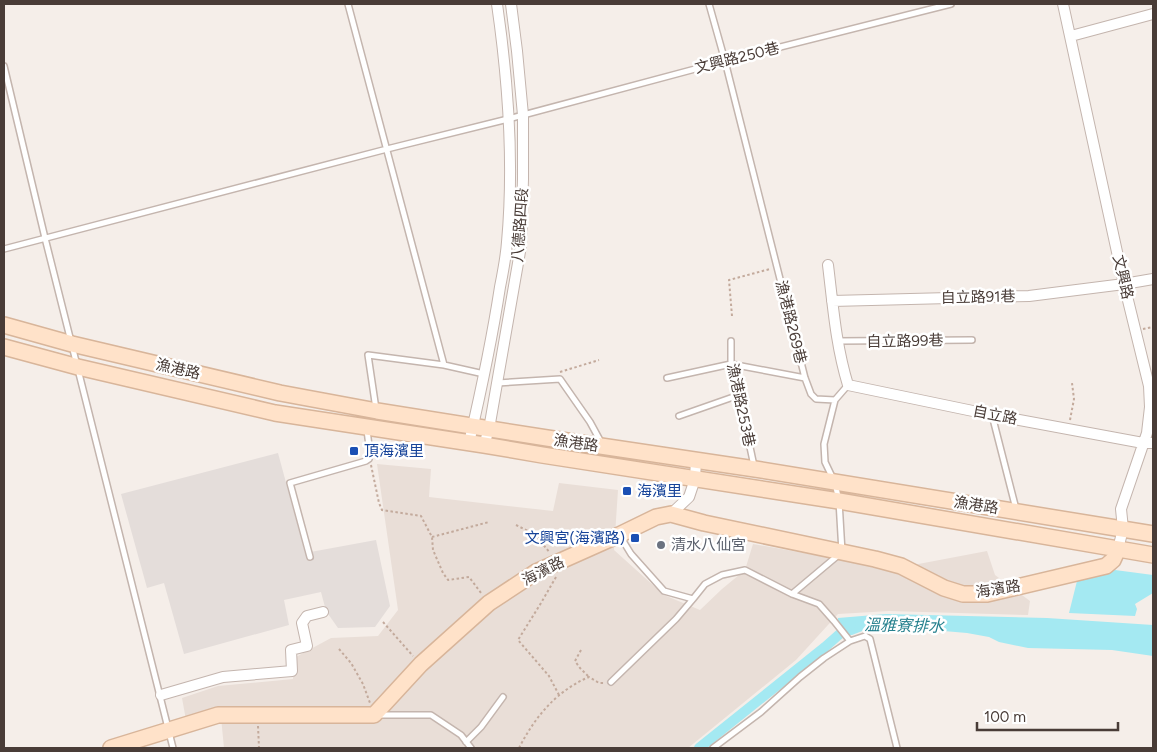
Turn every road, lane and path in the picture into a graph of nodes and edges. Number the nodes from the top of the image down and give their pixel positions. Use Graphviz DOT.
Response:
graph roads {
  1 [pos="348,4"];
  2 [pos="497,4"];
  3 [pos="511,4"];
  4 [pos="709,4"];
  5 [pos="951,4"];
  6 [pos="1063,4"];
  7 [pos="1153,14"];
  8 [pos="1071,36"];
  9 [pos="726,61"];
  10 [pos="4,66"];
  11 [pos="523,115"];
  12 [pos="508,119"];
  13 [pos="387,149"];
  14 [pos="523,154"];
  15 [pos="509,155"];
  16 [pos="45,238"];
  17 [pos="4,249"];
  18 [pos="828,265"];
  19 [pos="778,267"];
  20 [pos="1153,279"];
  21 [pos="1124,284"];
  22 [pos="832,301"];
  23 [pos="732,316"];
  24 [pos="4,325"];
  25 [pos="972,340"];
  26 [pos="731,341"];
  27 [pos="837,341"];
  28 [pos="72,344"];
  29 [pos="4,347"];
  30 [pos="599,360"];
  31 [pos="731,364"];
  32 [pos="444,365"];
  33 [pos="78,367"];
  34 [pos="484,374"];
  35 [pos="666,378"];
  36 [pos="805,378"];
  37 [pos="557,379"];
  38 [pos="497,383"];
  39 [pos="1072,383"];
  40 [pos="848,385"];
  41 [pos="739,395"];
  42 [pos="836,400"];
  43 [pos="377,411"];
  44 [pos="992,415"];
  45 [pos="679,416"];
  46 [pos="473,426"];
  47 [pos="367,427"];
  48 [pos="489,429"];
  49 [pos="1068,429"];
  50 [pos="469,443"];
  51 [pos="1148,443"];
  52 [pos="484,445"];
  53 [pos="603,447"];
  54 [pos="369,459"];
  55 [pos="696,460"];
  56 [pos="755,469"];
  57 [pos="695,479"];
  58 [pos="835,482"];
  59 [pos="839,501"];
  60 [pos="1017,512"];
  61 [pos="671,514"];
  62 [pos="489,522"];
  63 [pos="516,525"];
  64 [pos="1123,529"];
  65 [pos="1153,534"];
  66 [pos="619,535"];
  67 [pos="432,537"];
  68 [pos="1118,549"];
  69 [pos="842,552"];
  70 [pos="1153,555"];
  71 [pos="310,557"];
  72 [pos="560,562"];
  73 [pos="792,594"];
  74 [pos="692,599"];
  75 [pos="489,603"];
  76 [pos="322,612"];
  77 [pos="383,622"];
  78 [pos="850,641"];
  79 [pos="339,649"];
  80 [pos="581,650"];
  81 [pos="421,664"];
  82 [pos="589,677"];
  83 [pos="611,682"];
  84 [pos="160,695"];
  85 [pos="559,695"];
  86 [pos="503,697"];
  87 [pos="258,714"];
  88 [pos="374,715"];
  89 [pos="169,731"];
  90 [pos="466,742"];
  91 [pos="111,748"];
  92 [pos="173,748"];
  93 [pos="259,748"];
  94 [pos="471,748"];
  95 [pos="519,748"];
  96 [pos="713,748"];
  97 [pos="897,748"];
  1 -- 13 [label="lane"];
  2 -- 12 [label="street, 八德路四段"];
  3 -- 11 [label="street, 八德路四段"];
  4 -- 9 [label="lane, 漁港路269巷"];
  5 -- 9 [label="lane, 文興路250巷"];
  6 -- 8 [label="street, 文興路"];
  7 -- 8 [label="street"];
  8 -- 21 [label="street, 文興路"];
  9 -- 11 [label="lane, 文興路250巷"];
  9 -- 19 [label="lane, 漁港路269巷"];
  10 -- 16 [label="lane"];
  11 -- 12 [label="lane, 文興路250巷"];
  11 -- 14 [label="street, 八德路四段"];
  12 -- 13 [label="lane, 文興路250巷"];
  12 -- 15 [label="street, 八德路四段"];
  13 -- 16 [label="lane, 文興路250巷"];
  13 -- 32 [label="lane"];
  14 -- 15 [label="street"];
  14 -- 38 [label="street, 八德路四段"];
  15 -- 34 [label="street, 八德路四段"];
  16 -- 17 [label="lane, 文興路250巷"];
  16 -- 28 [label="lane"];
  18 -- 22 [label="street"];
  19 -- 23 [label="path"];
  19 -- 36 [label="lane, 漁港路269巷"];
  20 -- 21 [label="street, 自立路91巷"];
  21 -- 22 [label="street, 自立路91巷"];
  21 -- 51 [label="street, 文興路"];
  22 -- 27 [label="street"];
  24 -- 28 [label="street, 漁港路"];
  25 -- 27 [label="lane, 自立路99巷"];
  26 -- 31 [label="lane, 漁港路253巷"];
  27 -- 40 [label="street"];
  28 -- 33 [label="lane"];
  28 -- 43 [label="street, 漁港路"];
  29 -- 33 [label="street, 漁港路"];
  30 -- 37 [label="path"];
  31 -- 35 [label="lane"];
  31 -- 36 [label="lane, 漁港路269巷"];
  31 -- 41 [label="lane, 漁港路253巷"];
  32 -- 34 [label="lane"];
  32 -- 43 [label="lane"];
  33 -- 47 [label="street, 漁港路"];
  33 -- 84 [label="lane"];
  34 -- 46 [label="street, 八德路四段"];
  36 -- 42 [label="lane, 漁港路269巷"];
  37 -- 38 [label="lane"];
  37 -- 53 [label="lane"];
  38 -- 48 [label="street, 八德路四段"];
  39 -- 49 [label="path"];
  40 -- 42 [label="lane"];
  40 -- 44 [label="street, 自立路"];
  41 -- 45 [label="lane"];
  41 -- 56 [label="lane, 漁港路253巷"];
  42 -- 58 [label="lane"];
  43 -- 46 [label="street, 漁港路"];
  44 -- 49 [label="street, 自立路"];
  44 -- 60 [label="lane"];
  46 -- 48 [label="street, 漁港路"];
  46 -- 50 [label="street, 八德路四段"];
  47 -- 50 [label="street, 漁港路"];
  47 -- 54 [label="lane"];
  48 -- 52 [label="street, 八德路四段"];
  48 -- 53 [label="street, 漁港路"];
  49 -- 51 [label="street, 自立路"];
  50 -- 52 [label="street, 漁港路"];
  51 -- 64 [label="street, 文興路"];
  52 -- 57 [label="street, 漁港路"];
  53 -- 55 [label="street, 漁港路"];
  54 -- 67 [label="path"];
  54 -- 71 [label="lane"];
  55 -- 56 [label="street, 漁港路"];
  55 -- 57 [label="street"];
  56 -- 58 [label="street, 漁港路"];
  57 -- 59 [label="street, 漁港路"];
  57 -- 61 [label="street"];
  58 -- 59 [label="lane"];
  58 -- 60 [label="street, 漁港路"];
  59 -- 68 [label="street, 漁港路"];
  59 -- 69 [label="lane"];
  60 -- 64 [label="street, 漁港路"];
  61 -- 66 [label="street, 海濱路"];
  61 -- 69 [label="street, 海濱路"];
  62 -- 67 [label="path"];
  63 -- 72 [label="path"];
  64 -- 65 [label="street, 漁港路"];
  64 -- 68 [label="street, 文興路"];
  66 -- 72 [label="street, 海濱路"];
  66 -- 74 [label="lane"];
  67 -- 75 [label="path"];
  68 -- 69 [label="street, 海濱路"];
  68 -- 70 [label="street, 漁港路"];
  69 -- 73 [label="lane"];
  72 -- 75 [label="street, 海濱路"];
  72 -- 85 [label="path"];
  73 -- 74 [label="lane"];
  73 -- 78 [label="lane"];
  74 -- 83 [label="lane"];
  75 -- 81 [label="street, 海濱路"];
  76 -- 84 [label="street"];
  77 -- 81 [label="path"];
  78 -- 96 [label="lane"];
  78 -- 97 [label="lane"];
  79 -- 88 [label="path"];
  80 -- 82 [label="path"];
  81 -- 88 [label="street, 海濱路"];
  82 -- 83 [label="path"];
  82 -- 85 [label="path"];
  84 -- 89 [label="lane"];
  85 -- 95 [label="path"];
  86 -- 90 [label="lane"];
  87 -- 88 [label="street"];
  87 -- 89 [label="street"];
  87 -- 93 [label="path"];
  88 -- 90 [label="lane"];
  89 -- 91 [label="street"];
  89 -- 92 [label="lane"];
  90 -- 94 [label="lane"];
}
